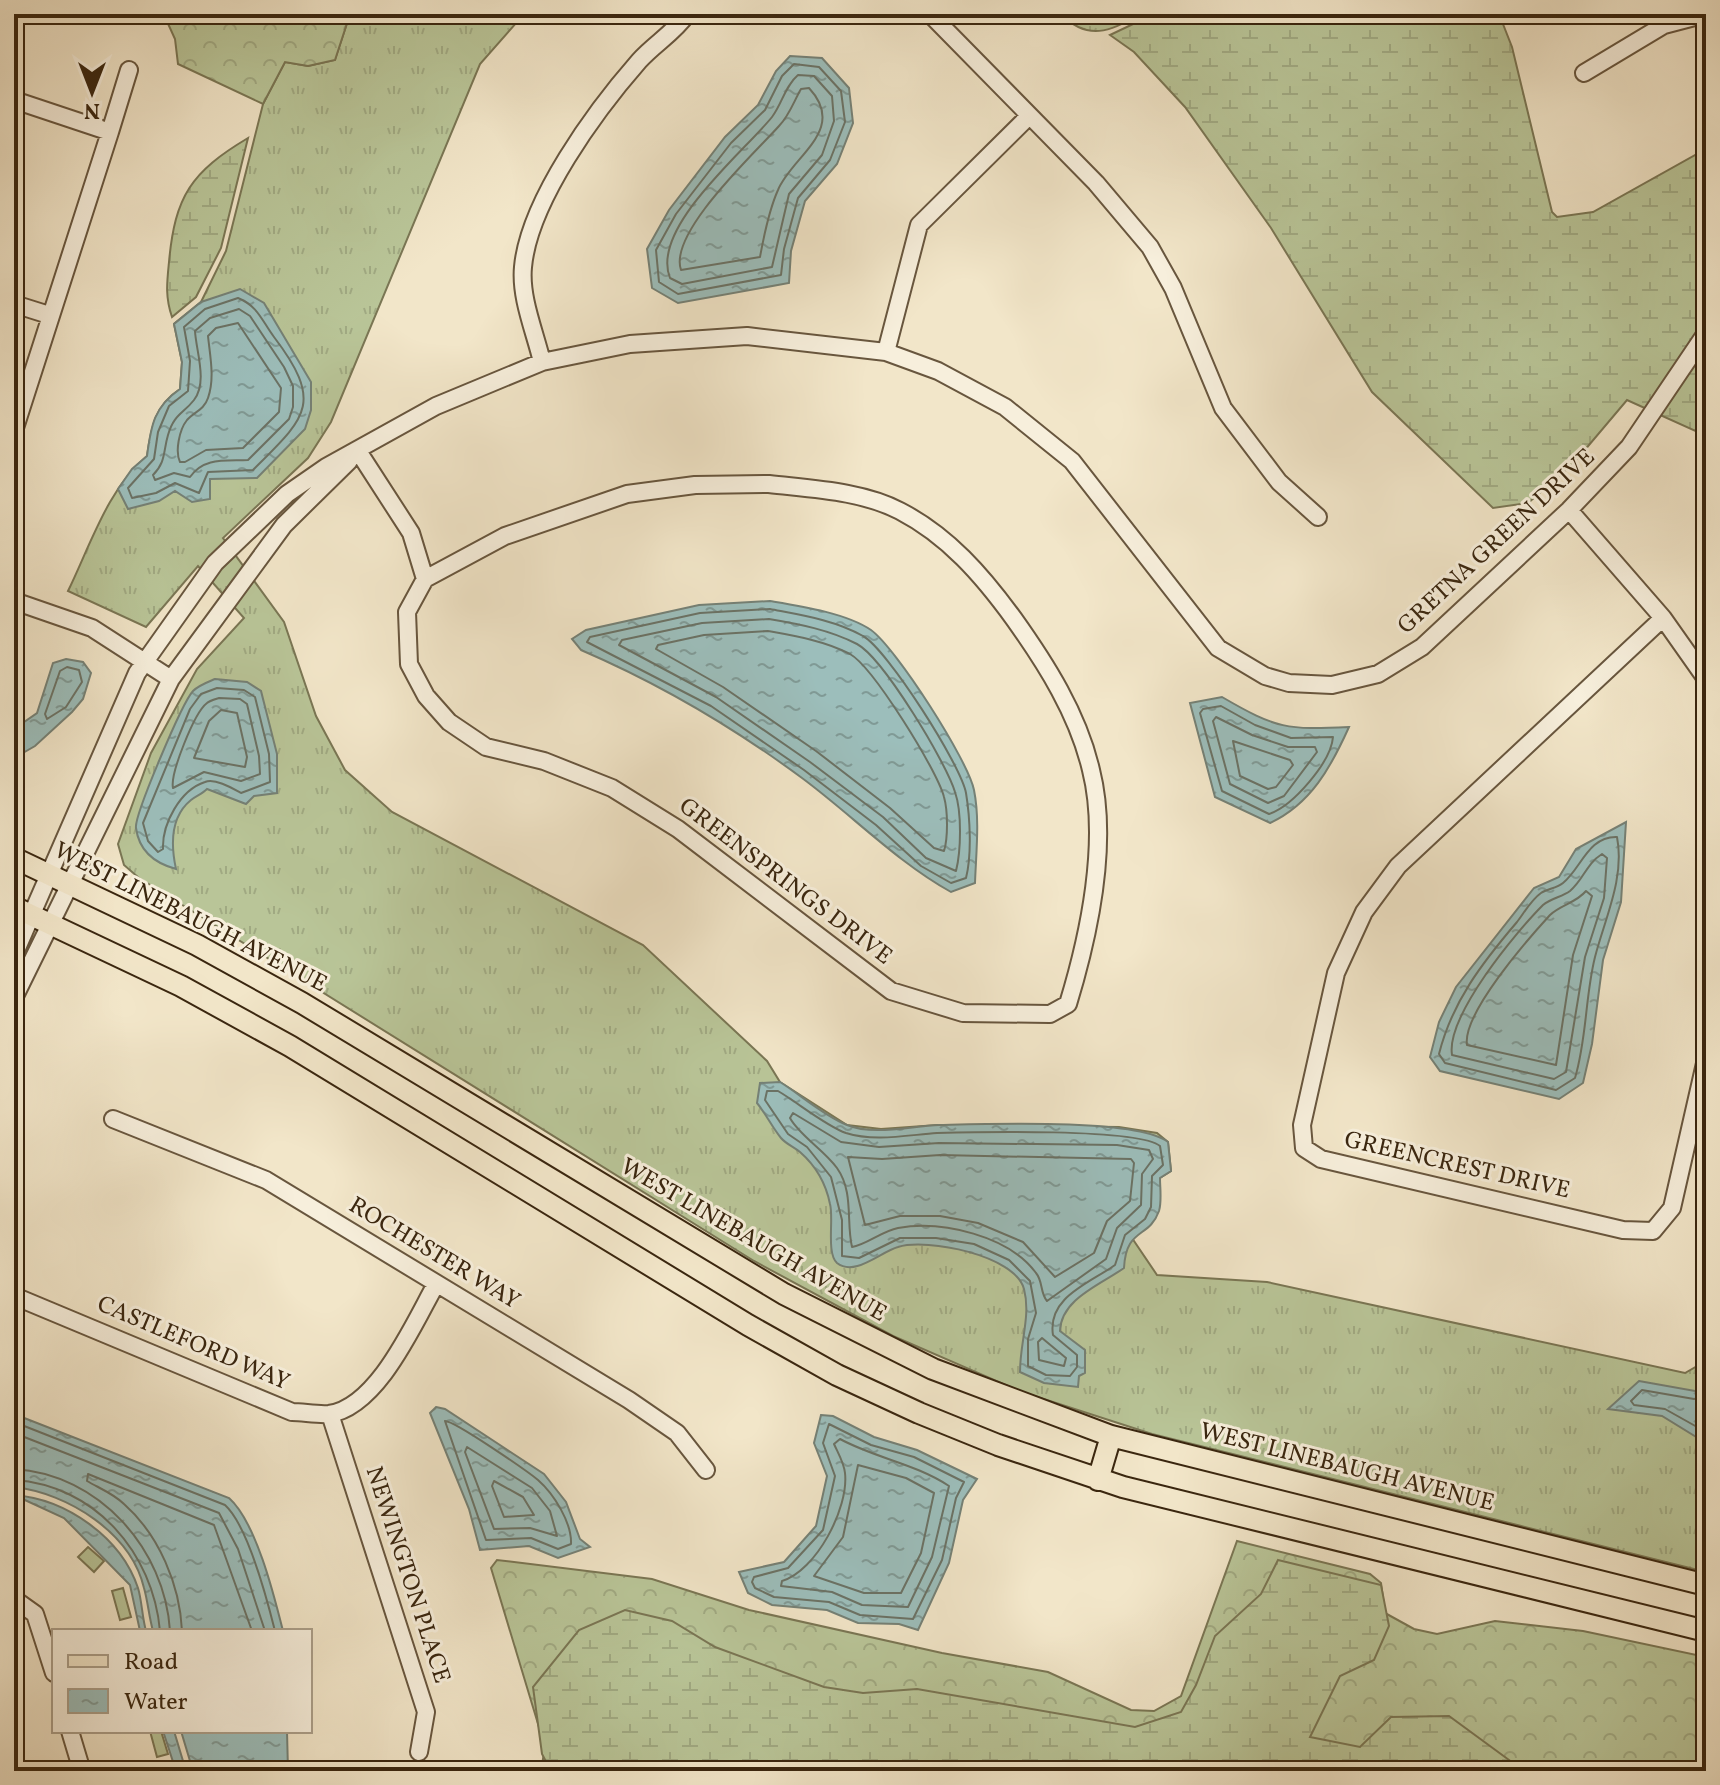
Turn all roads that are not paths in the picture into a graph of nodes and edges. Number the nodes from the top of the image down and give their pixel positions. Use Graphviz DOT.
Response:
graph roads {
  1 [pos="687,14"];
  2 [pos="930,14"];
  3 [pos="1706,14"];
  4 [pos="129,70"];
  5 [pos="1584,73"];
  6 [pos="14,100"];
  7 [pos="1029,116"];
  8 [pos="110,132"];
  9 [pos="14,304"];
  10 [pos="49,315"];
  11 [pos="1706,333"];
  12 [pos="886,352"];
  13 [pos="542,362"];
  14 [pos="14,431"];
  15 [pos="358,451"];
  16 [pos="1569,510"];
  17 [pos="1318,517"];
  18 [pos="425,579"];
  19 [pos="14,601"];
  20 [pos="1663,618"];
  21 [pos="145,660"];
  22 [pos="171,679"];
  23 [pos="1706,679"];
  24 [pos="99,760"];
  25 [pos="124,772"];
  26 [pos="14,858"];
  27 [pos="49,874"];
  28 [pos="71,884"];
  29 [pos="23,910"];
  30 [pos="52,923"];
  31 [pos="14,955"];
  32 [pos="14,998"];
  33 [pos="1706,1059"];
  34 [pos="113,1119"];
  35 [pos="436,1284"];
  36 [pos="14,1296"];
  37 [pos="330,1414"];
  38 [pos="1111,1436"];
  39 [pos="706,1470"];
  40 [pos="1098,1480"];
  41 [pos="1706,1585"];
  42 [pos="14,1599"];
  43 [pos="1706,1631"];
  44 [pos="52,1667"];
  45 [pos="71,1733"];
  46 [pos="419,1752"];
  47 [pos="82,1771"];
  1 -- 13 [label="street"];
  2 -- 7 [label="street"];
  3 -- 5 [label="street"];
  4 -- 8 [label="street"];
  6 -- 8 [label="street"];
  7 -- 12 [label="street"];
  7 -- 17 [label="street"];
  8 -- 10 [label="street"];
  9 -- 10 [label="street"];
  10 -- 14 [label="street"];
  11 -- 16 [label="street, GRETNA GREEN DRIVE"];
  12 -- 13 [label="street, GRETNA GREEN DRIVE"];
  12 -- 16 [label="street, GRETNA GREEN DRIVE"];
  13 -- 15 [label="street, GRETNA GREEN DRIVE"];
  15 -- 18 [label="street"];
  15 -- 21 [label="street, GRETNA GREEN DRIVE"];
  15 -- 22 [label="street, GRETNA GREEN DRIVE"];
  16 -- 20 [label="street"];
  18 -- 18 [label="street, GREENSPRINGS DRIVE"];
  19 -- 21 [label="street"];
  20 -- 23 [label="street"];
  20 -- 33 [label="street, GREENCREST DRIVE"];
  21 -- 22 [label="street"];
  21 -- 24 [label="street, GRETNA GREEN DRIVE"];
  22 -- 25 [label="street, GRETNA GREEN DRIVE"];
  24 -- 25 [label="street"];
  24 -- 27 [label="street, GRETNA GREEN DRIVE"];
  25 -- 28 [label="street, GRETNA GREEN DRIVE"];
  26 -- 27 [label="main road, WEST LINEBAUGH AVENUE"];
  27 -- 28 [label="main road, WEST LINEBAUGH AVENUE"];
  27 -- 29 [label="street, GRETNA GREEN DRIVE"];
  28 -- 30 [label="street, GRETNA GREEN DRIVE"];
  28 -- 38 [label="main road, WEST LINEBAUGH AVENUE"];
  29 -- 30 [label="main road"];
  29 -- 31 [label="street, GRETNA GREEN DRIVE"];
  30 -- 32 [label="street, GRETNA GREEN DRIVE"];
  30 -- 40 [label="main road"];
  34 -- 35 [label="street, ROCHESTER WAY"];
  35 -- 37 [label="street"];
  35 -- 39 [label="street, ROCHESTER WAY"];
  36 -- 37 [label="street, CASTLEFORD WAY"];
  37 -- 46 [label="street, NEWINGTON PLACE"];
  38 -- 40 [label="main road"];
  38 -- 41 [label="main road, WEST LINEBAUGH AVENUE"];
  40 -- 43 [label="main road"];
  42 -- 44 [label="street"];
  45 -- 47 [label="street"];
}
